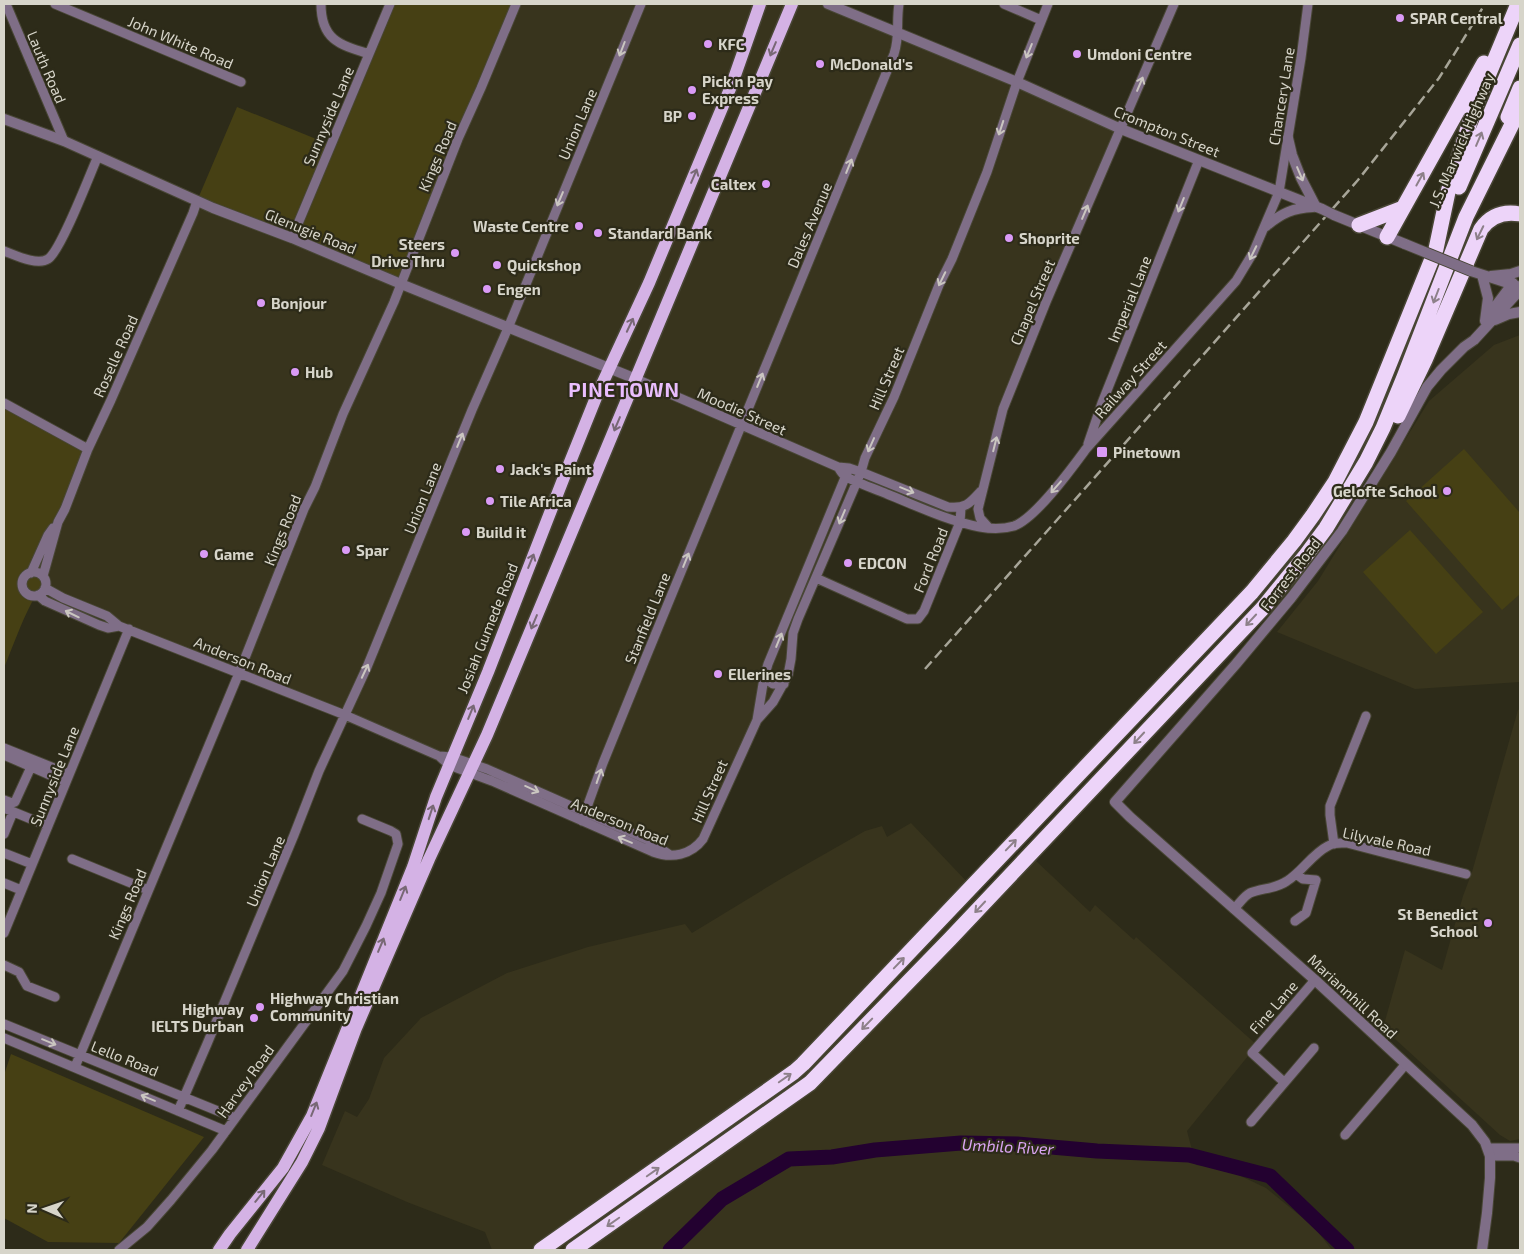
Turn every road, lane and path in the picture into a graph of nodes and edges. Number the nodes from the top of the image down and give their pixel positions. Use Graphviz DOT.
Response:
graph roads {
  1 [pos="6,4"];
  2 [pos="55,4"];
  3 [pos="322,4"];
  4 [pos="390,4"];
  5 [pos="516,4"];
  6 [pos="641,4"];
  7 [pos="760,4"];
  8 [pos="792,4"];
  9 [pos="828,4"];
  10 [pos="899,4"];
  11 [pos="1004,4"];
  12 [pos="1048,4"];
  13 [pos="1174,4"];
  14 [pos="1308,4"];
  15 [pos="1517,4"];
  16 [pos="1041,20"];
  17 [pos="899,33"];
  18 [pos="1520,45"];
  19 [pos="369,54"];
  20 [pos="241,82"];
  21 [pos="1017,82"];
  22 [pos="1520,88"];
  23 [pos="1520,108"];
  24 [pos="4,118"];
  25 [pos="1121,129"];
  26 [pos="1288,138"];
  27 [pos="64,141"];
  28 [pos="98,156"];
  29 [pos="1199,160"];
  30 [pos="1279,192"];
  31 [pos="197,201"];
  32 [pos="1319,208"];
  33 [pos="1404,208"];
  34 [pos="1518,213"];
  35 [pos="1466,217"];
  36 [pos="1354,223"];
  37 [pos="1266,226"];
  38 [pos="1387,237"];
  39 [pos="292,238"];
  40 [pos="1436,249"];
  41 [pos="4,251"];
  42 [pos="1520,270"];
  43 [pos="1482,275"];
  44 [pos="1520,275"];
  45 [pos="401,284"];
  46 [pos="1516,291"];
  47 [pos="1520,312"];
  48 [pos="1487,322"];
  49 [pos="508,328"];
  50 [pos="609,369"];
  51 [pos="636,379"];
  52 [pos="4,403"];
  53 [pos="741,426"];
  54 [pos="88,449"];
  55 [pos="1086,449"];
  56 [pos="847,472"];
  57 [pos="861,472"];
  58 [pos="857,481"];
  59 [pos="982,491"];
  60 [pos="961,508"];
  61 [pos="58,522"];
  62 [pos="960,522"];
  63 [pos="989,528"];
  64 [pos="1326,528"];
  65 [pos="31,573"];
  66 [pos="43,576"];
  67 [pos="816,578"];
  68 [pos="45,588"];
  69 [pos="38,595"];
  70 [pos="119,626"];
  71 [pos="129,629"];
  72 [pos="238,673"];
  73 [pos="764,678"];
  74 [pos="784,684"];
  75 [pos="345,715"];
  76 [pos="1366,716"];
  77 [pos="757,720"];
  78 [pos="4,748"];
  79 [pos="4,756"];
  80 [pos="447,759"];
  81 [pos="32,767"];
  82 [pos="472,769"];
  83 [pos="68,778"];
  84 [pos="1131,784"];
  85 [pos="4,800"];
  86 [pos="1115,802"];
  87 [pos="8,810"];
  88 [pos="584,817"];
  89 [pos="1130,817"];
  90 [pos="362,819"];
  91 [pos="48,826"];
  92 [pos="4,834"];
  93 [pos="1334,844"];
  94 [pos="4,853"];
  95 [pos="670,855"];
  96 [pos="72,859"];
  97 [pos="32,864"];
  98 [pos="1296,874"];
  99 [pos="1466,874"];
  100 [pos="4,883"];
  101 [pos="21,890"];
  102 [pos="148,890"];
  103 [pos="1234,909"];
  104 [pos="1295,921"];
  105 [pos="4,933"];
  106 [pos="4,965"];
  107 [pos="1315,980"];
  108 [pos="55,997"];
  109 [pos="4,1024"];
  110 [pos="4,1038"];
  111 [pos="1314,1048"];
  112 [pos="80,1055"];
  113 [pos="1405,1064"];
  114 [pos="75,1067"];
  115 [pos="1284,1082"];
  116 [pos="185,1098"];
  117 [pos="178,1111"];
  118 [pos="235,1118"];
  119 [pos="1251,1122"];
  120 [pos="226,1131"];
  121 [pos="1345,1135"];
  122 [pos="1520,1148"];
  123 [pos="1489,1152"];
  124 [pos="1520,1158"];
  125 [pos="630,1188"];
  126 [pos="596,1234"];
  127 [pos="119,1250"];
  128 [pos="219,1250"];
  129 [pos="247,1250"];
  130 [pos="536,1250"];
  131 [pos="541,1250"];
  132 [pos="573,1250"];
  133 [pos="579,1250"];
  134 [pos="1482,1250"];
  1 -- 27 [label="street, Lauth Road"];
  2 -- 20 [label="street, John White Road"];
  3 -- 19 [label="street"];
  4 -- 19 [label="street, Sunnyside Lane"];
  5 -- 45 [label="street, Kings Road"];
  6 -- 49 [label="street, Union Lane, one-way"];
  50 -- 7 [label="main road, Josiah Gumede Road, one-way"];
  8 -- 51 [label="main road, one-way"];
  9 -- 17 [label="street, Crompton Street"];
  10 -- 17 [label="street, Dales Avenue"];
  11 -- 16 [label="street"];
  12 -- 16 [label="street, Hill Street"];
  25 -- 13 [label="street, Chapel Street, one-way"];
  14 -- 26 [label="street, Chancery Lane"];
  33 -- 15 [label="highway, one-way"];
  15 -- 40 [label="highway"];
  16 -- 21 [label="street, Hill Street, one-way"];
  17 -- 21 [label="street, Crompton Street"];
  53 -- 17 [label="street, Dales Avenue, one-way"];
  40 -- 18 [label="highway, J.S. Marwick Highway, one-way"];
  19 -- 39 [label="street, Sunnyside Lane"];
  21 -- 25 [label="street, Crompton Street"];
  21 -- 57 [label="street, Hill Street, one-way"];
  22 -- 35 [label="highway"];
  23 -- 35 [label="highway"];
  24 -- 27 [label="street, Glenugie Road"];
  25 -- 29 [label="street, Crompton Street"];
  59 -- 25 [label="street, Chapel Street, one-way"];
  26 -- 30 [label="street, Chancery Lane"];
  26 -- 32 [label="street, one-way"];
  27 -- 28 [label="street, Glenugie Road"];
  28 -- 31 [label="street, Glenugie Road"];
  28 -- 41 [label="street"];
  29 -- 30 [label="street, Crompton Street"];
  29 -- 55 [label="street, Imperial Lane, one-way"];
  30 -- 32 [label="street, Crompton Street"];
  30 -- 37 [label="street, Railway Street"];
  31 -- 39 [label="street, Glenugie Road"];
  31 -- 54 [label="street, Roselle Road"];
  32 -- 36 [label="street, Crompton Street, bridge"];
  32 -- 37 [label="street"];
  33 -- 36 [label="highway"];
  33 -- 38 [label="highway"];
  34 -- 64 [label="highway, one-way"];
  35 -- 64 [label="highway, one-way"];
  36 -- 38 [label="street, Crompton Street"];
  37 -- 55 [label="street, Railway Street, one-way"];
  38 -- 43 [label="street, Crompton Street, bridge"];
  39 -- 45 [label="street, Glenugie Road"];
  125 -- 40 [label="highway, one-way"];
  42 -- 43 [label="street"];
  43 -- 46 [label="street, Crompton Street"];
  43 -- 48 [label="street"];
  44 -- 46 [label="street"];
  45 -- 49 [label="street, Glenugie Road"];
  45 -- 72 [label="street, Kings Road"];
  46 -- 48 [label="street, Forrest Road"];
  47 -- 48 [label="street"];
  48 -- 84 [label="street, Forrest Road"];
  49 -- 50 [label="street, Glenugie Road"];
  75 -- 49 [label="street, Union Lane, one-way"];
  50 -- 51 [label="street, Glenugie Road"];
  80 -- 50 [label="main road, Josiah Gumede Road, one-way"];
  51 -- 53 [label="street, Moodie Street"];
  51 -- 82 [label="main road, one-way"];
  52 -- 54 [label="street"];
  53 -- 56 [label="street, Moodie Street"];
  88 -- 53 [label="street, Stanfield Lane, one-way"];
  54 -- 61 [label="street, Roselle Road"];
  55 -- 63 [label="street, Railway Street, one-way"];
  56 -- 57 [label="street"];
  56 -- 58 [label="street, Moodie Street"];
  73 -- 56 [label="street, Hill Street, one-way"];
  57 -- 58 [label="street, Hill Street"];
  57 -- 60 [label="street, one-way"];
  58 -- 62 [label="street, Moodie Street"];
  58 -- 67 [label="street, Hill Street, one-way"];
  59 -- 60 [label="street"];
  59 -- 63 [label="street, Chapel Street"];
  60 -- 62 [label="street, Ford Road"];
  61 -- 65 [label="street, Roselle Road"];
  61 -- 66 [label="street, Roselle Road"];
  62 -- 63 [label="street, Railway Street"];
  62 -- 67 [label="street, Ford Road"];
  64 -- 126 [label="highway, one-way"];
  65 -- 66 [label="street"];
  65 -- 69 [label="street"];
  66 -- 68 [label="street"];
  67 -- 74 [label="street, Hill Street"];
  68 -- 69 [label="street"];
  68 -- 70 [label="street, Anderson Road"];
  70 -- 69 [label="street, Anderson Road, one-way"];
  70 -- 71 [label="street, Anderson Road"];
  71 -- 72 [label="street, Anderson Road"];
  71 -- 83 [label="street, Sunnyside Lane"];
  72 -- 75 [label="street, Anderson Road"];
  72 -- 102 [label="street, Kings Road"];
  73 -- 74 [label="street"];
  73 -- 77 [label="street, Hill Street"];
  74 -- 77 [label="street, Hill Street"];
  75 -- 80 [label="street, Anderson Road"];
  75 -- 116 [label="street, Union Lane"];
  76 -- 93 [label="street"];
  77 -- 95 [label="street, Hill Street"];
  78 -- 83 [label="street"];
  79 -- 81 [label="street"];
  80 -- 82 [label="street, Anderson Road"];
  128 -- 80 [label="main road, Josiah Gumede Road, one-way"];
  81 -- 83 [label="street"];
  81 -- 85 [label="street"];
  82 -- 88 [label="street, Anderson Road"];
  82 -- 129 [label="main road"];
  83 -- 91 [label="street, Sunnyside Lane"];
  84 -- 86 [label="street, Forrest Road"];
  84 -- 89 [label="street"];
  86 -- 89 [label="street, Mariannhill Road"];
  87 -- 91 [label="street"];
  87 -- 92 [label="street"];
  88 -- 95 [label="street, Anderson Road"];
  89 -- 103 [label="street, Mariannhill Road"];
  90 -- 118 [label="street, Harvey Road"];
  91 -- 97 [label="street, Sunnyside Lane"];
  93 -- 98 [label="street, Lilyvale Road"];
  93 -- 99 [label="street, Lilyvale Road"];
  94 -- 97 [label="street"];
  96 -- 102 [label="street"];
  97 -- 101 [label="street, Sunnyside Lane"];
  98 -- 103 [label="street, Lilyvale Road"];
  98 -- 104 [label="street"];
  100 -- 101 [label="street"];
  101 -- 105 [label="street, Sunnyside Lane"];
  102 -- 112 [label="street, Kings Road"];
  103 -- 107 [label="street, Mariannhill Road"];
  106 -- 108 [label="street"];
  107 -- 113 [label="street, Mariannhill Road"];
  107 -- 115 [label="street, Fine Lane"];
  109 -- 112 [label="street, Lello Road, one-way"];
  110 -- 114 [label="street, Lello Road"];
  111 -- 115 [label="street"];
  112 -- 114 [label="street, Kings Road"];
  112 -- 116 [label="street, Lello Road"];
  113 -- 121 [label="street"];
  113 -- 123 [label="street, Mariannhill Road"];
  117 -- 114 [label="street, Lello Road, one-way"];
  115 -- 119 [label="street"];
  116 -- 117 [label="street, Union Lane"];
  116 -- 118 [label="street, Lello Road"];
  117 -- 120 [label="street, Lello Road"];
  118 -- 120 [label="street, Harvey Road"];
  120 -- 127 [label="street, Harvey Road"];
  122 -- 123 [label="street"];
  123 -- 124 [label="street"];
  123 -- 134 [label="street"];
  125 -- 130 [label="highway"];
  125 -- 131 [label="highway"];
  126 -- 132 [label="highway"];
  126 -- 133 [label="highway"];
}
